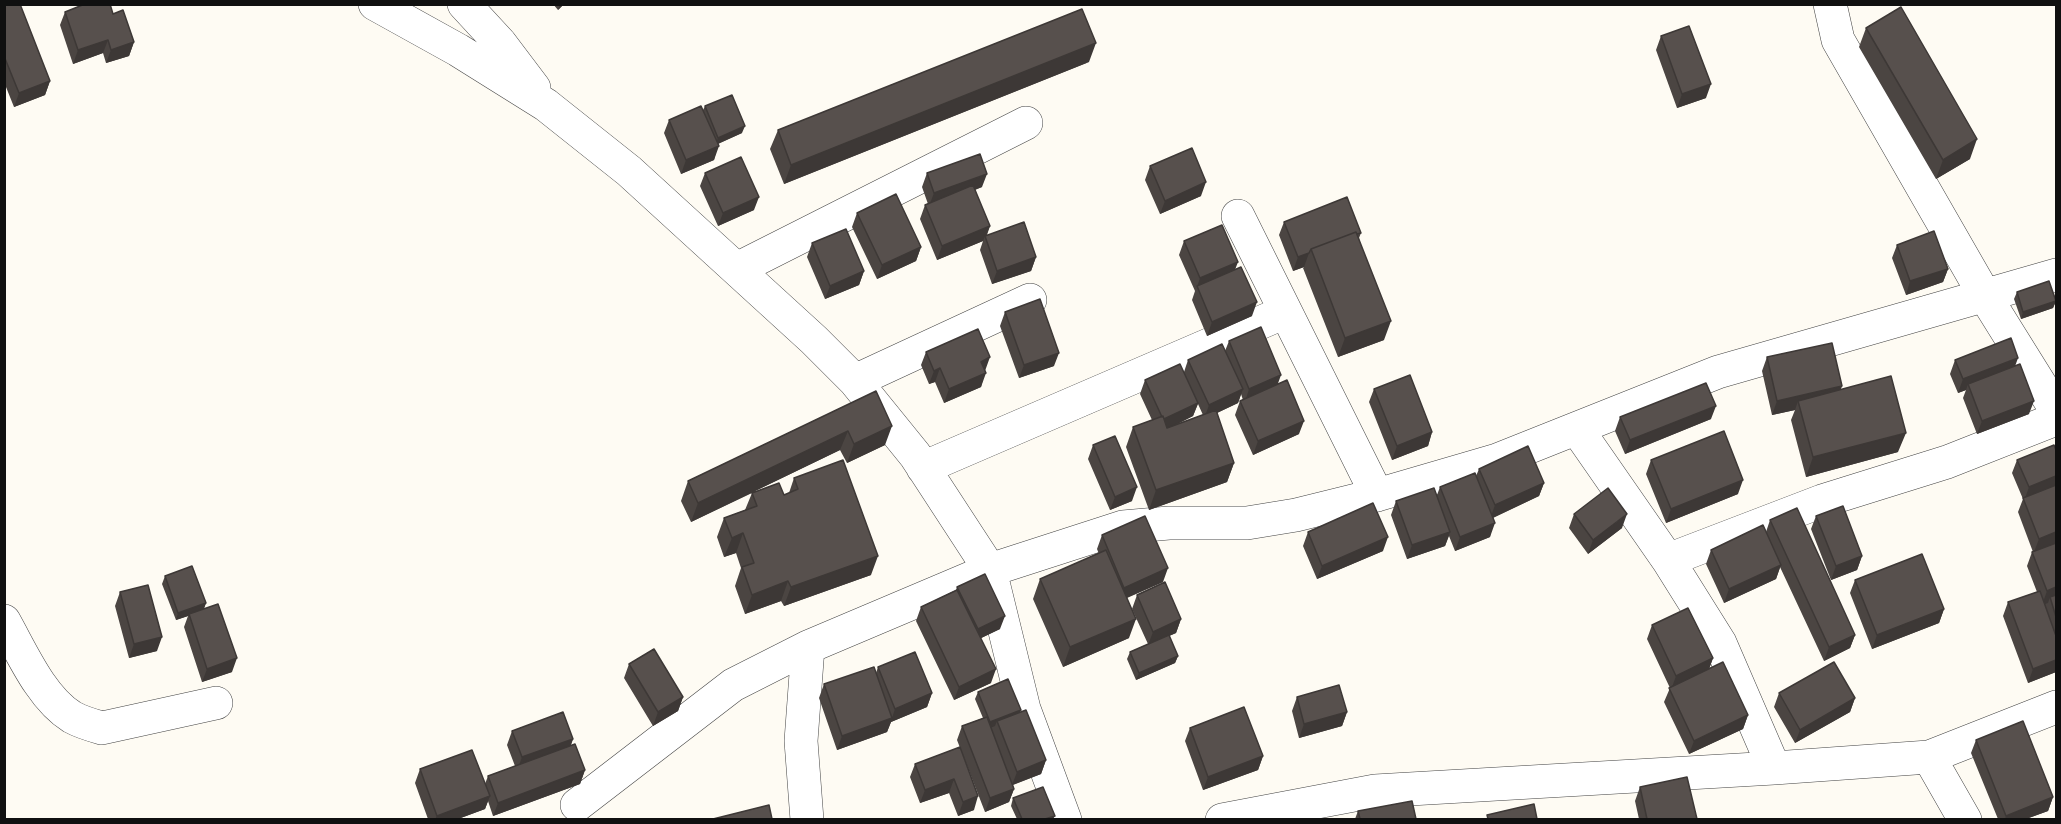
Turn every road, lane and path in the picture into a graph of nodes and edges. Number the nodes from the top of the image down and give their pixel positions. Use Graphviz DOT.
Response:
graph roads {
  1 [pos="375,4"];
  2 [pos="464,4"];
  3 [pos="1830,4"];
  4 [pos="546,105"];
  5 [pos="1026,123"];
  6 [pos="1238,216"];
  7 [pos="737,269"];
  8 [pos="2056,275"];
  9 [pos="1985,296"];
  10 [pos="1030,300"];
  11 [pos="1285,312"];
  12 [pos="855,381"];
  13 [pos="2056,410"];
  14 [pos="2056,419"];
  15 [pos="1577,429"];
  16 [pos="923,468"];
  17 [pos="1377,495"];
  18 [pos="1668,560"];
  19 [pos="990,570"];
  20 [pos="4,621"];
  21 [pos="808,647"];
  22 [pos="216,703"];
  23 [pos="2056,707"];
  24 [pos="1929,757"];
  25 [pos="1774,768"];
  26 [pos="577,805"];
  27 [pos="807,819"];
  28 [pos="1065,819"];
  29 [pos="1222,819"];
  30 [pos="1965,819"];
  1 -- 4 [label="street"];
  2 -- 4 [label="street"];
  3 -- 9 [label="street"];
  4 -- 7 [label="street"];
  5 -- 7 [label="street"];
  6 -- 11 [label="street"];
  7 -- 12 [label="street"];
  8 -- 9 [label="street"];
  9 -- 13 [label="street"];
  9 -- 15 [label="street"];
  10 -- 12 [label="street"];
  11 -- 16 [label="street"];
  11 -- 17 [label="street"];
  12 -- 16 [label="street"];
  14 -- 18 [label="street"];
  15 -- 17 [label="street"];
  15 -- 18 [label="street"];
  16 -- 19 [label="street"];
  17 -- 19 [label="street"];
  18 -- 25 [label="street"];
  19 -- 21 [label="street"];
  19 -- 28 [label="street"];
  20 -- 22 [label="street"];
  21 -- 26 [label="street"];
  21 -- 27 [label="street"];
  23 -- 24 [label="street"];
  24 -- 25 [label="street"];
  24 -- 30 [label="street"];
  25 -- 29 [label="street"];
}
